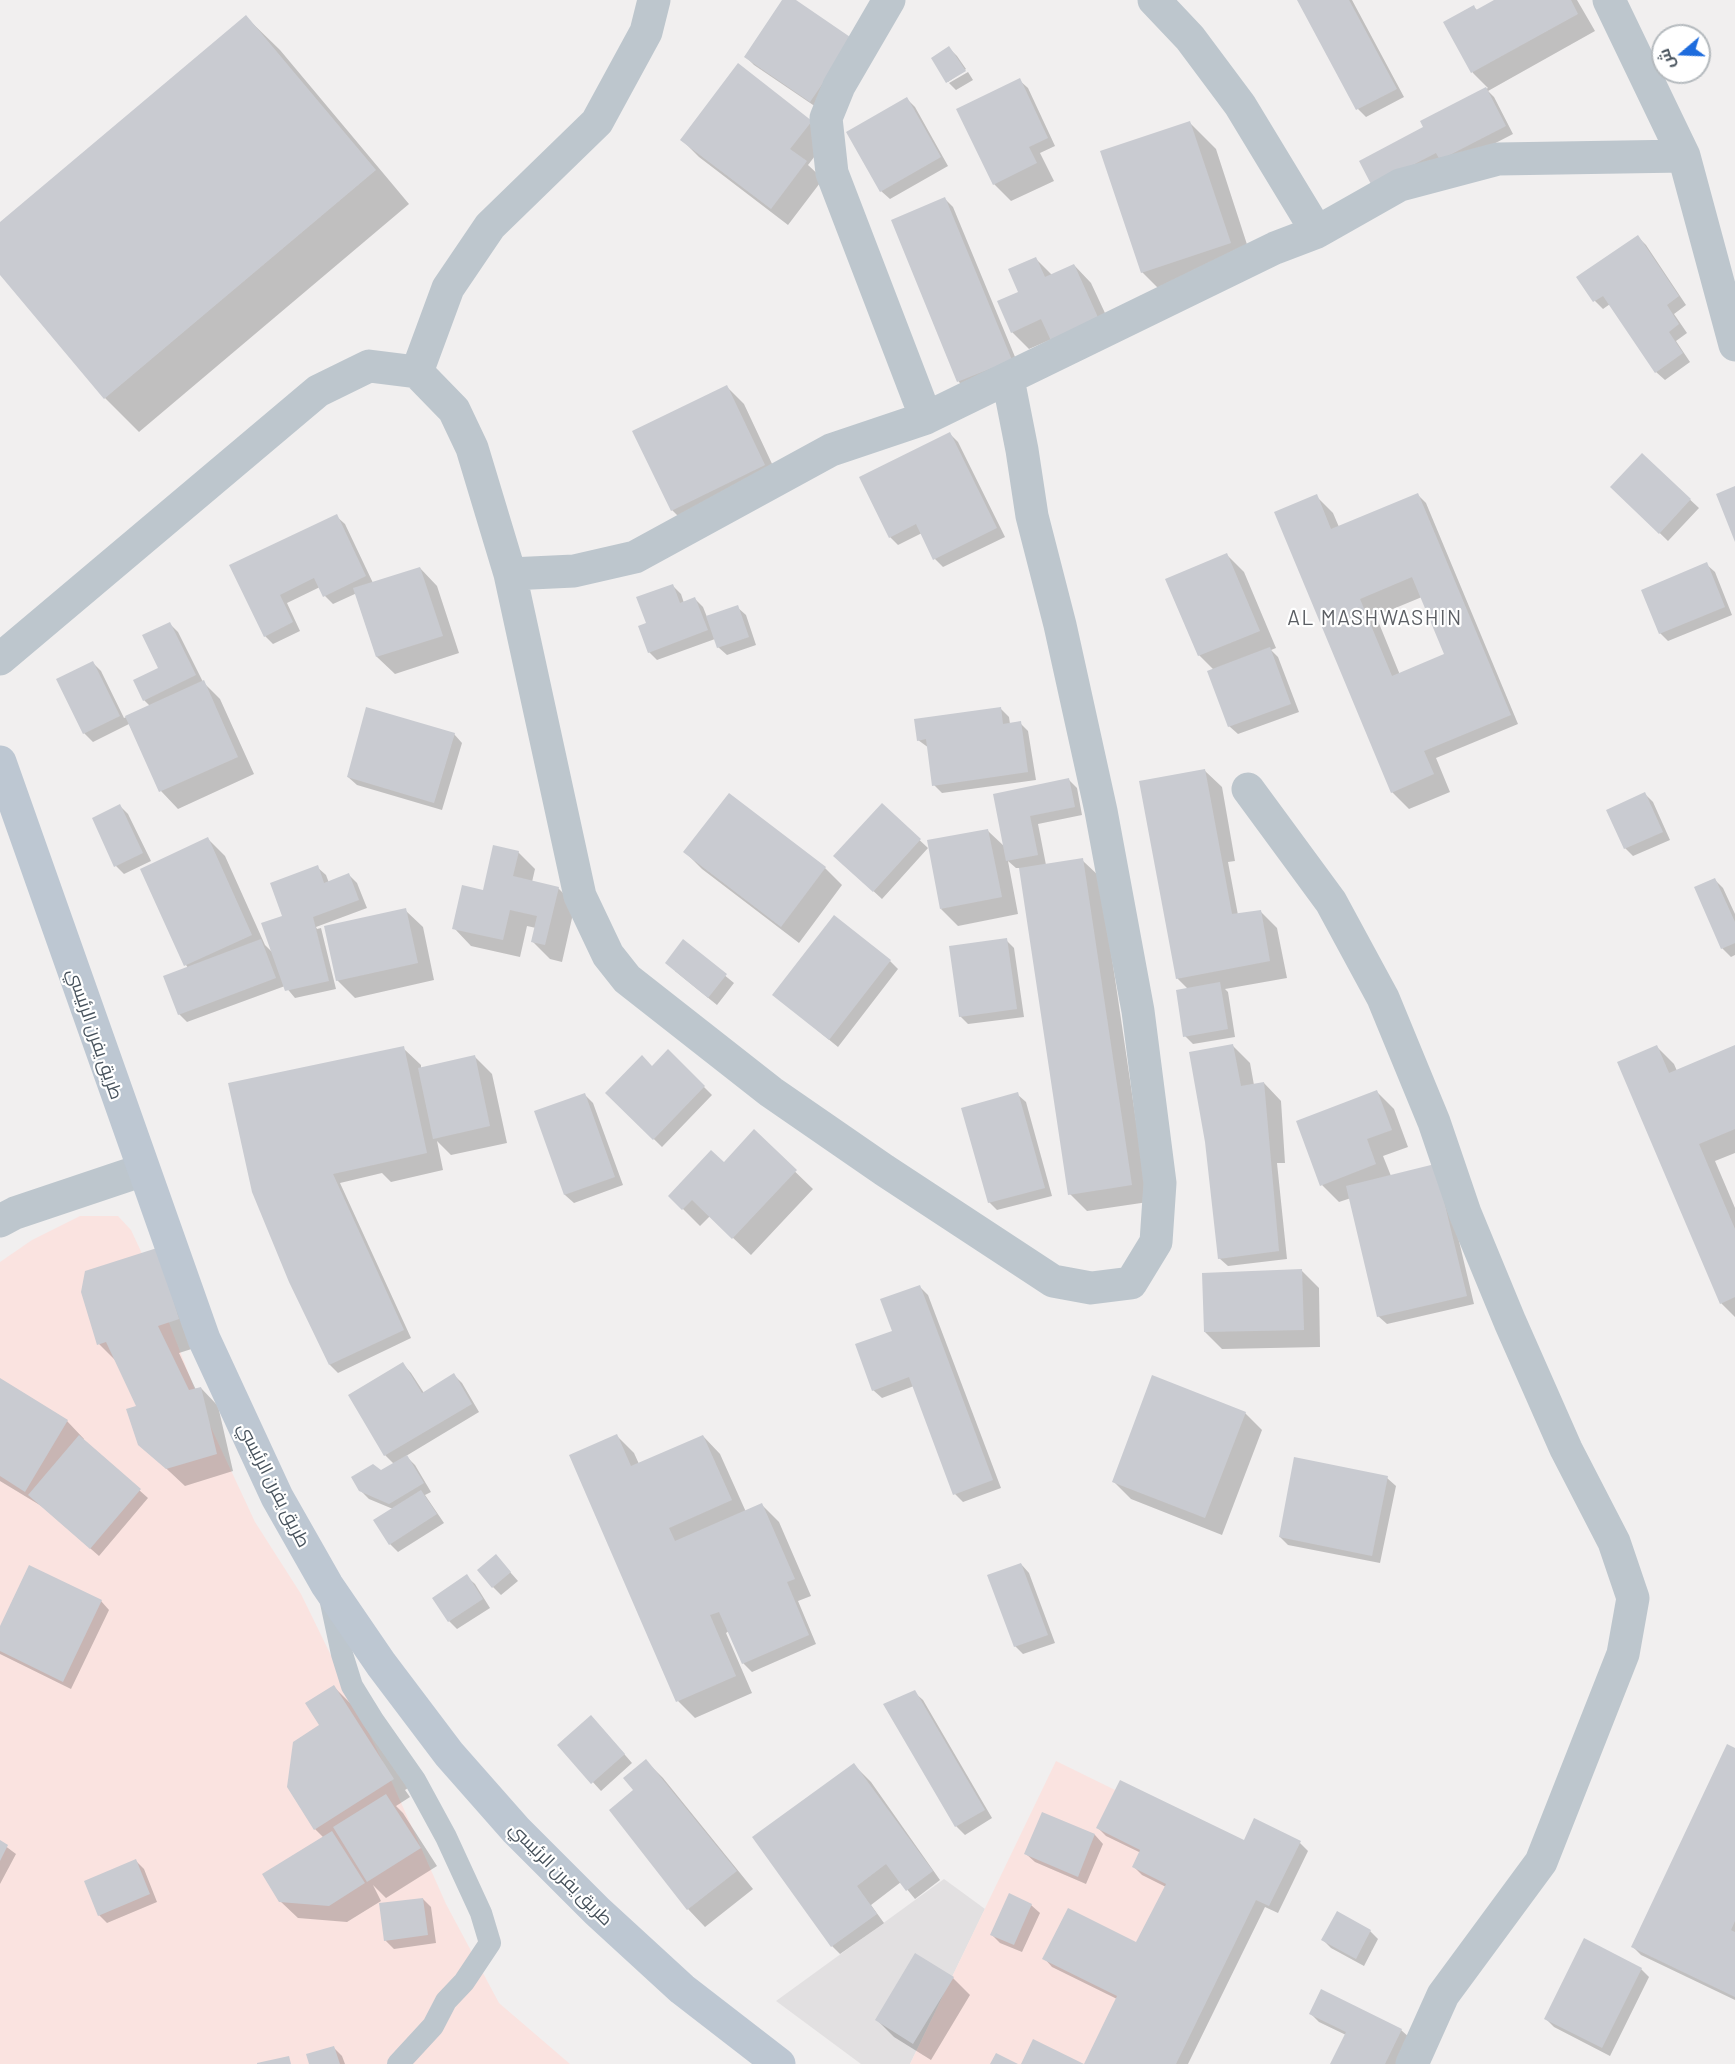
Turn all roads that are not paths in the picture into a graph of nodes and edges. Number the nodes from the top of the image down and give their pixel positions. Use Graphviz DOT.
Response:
graph roads {
  1 [pos="654,0"];
  2 [pos="889,0"];
  3 [pos="1154,0"];
  4 [pos="1609,0"];
  5 [pos="1684,156"];
  6 [pos="1317,232"];
  7 [pos="1735,345"];
  8 [pos="417,372"];
  9 [pos="1008,378"];
  10 [pos="926,418"];
  11 [pos="510,574"];
  12 [pos="0,659"];
  13 [pos="0,762"];
  14 [pos="1248,789"];
  15 [pos="143,1170"];
  16 [pos="0,1221"];
  17 [pos="327,1584"];
  18 [pos="398,2064"];
  19 [pos="778,2064"];
  20 [pos="1412,2064"];
  1 -- 8 [label="street"];
  2 -- 10 [label="street"];
  3 -- 6 [label="street"];
  4 -- 5 [label="street"];
  5 -- 6 [label="street"];
  5 -- 7 [label="street"];
  6 -- 9 [label="street"];
  8 -- 11 [label="street"];
  8 -- 12 [label="street"];
  9 -- 10 [label="street"];
  9 -- 11 [label="street"];
  10 -- 11 [label="street"];
  13 -- 15 [label="main road, طريق يفرن الرئيسي"];
  14 -- 20 [label="street"];
  15 -- 16 [label="street"];
  15 -- 17 [label="main road, طريق يفرن الرئيسي"];
  17 -- 18 [label="lane"];
  17 -- 19 [label="main road, طريق يفرن الرئيسي"];
}
